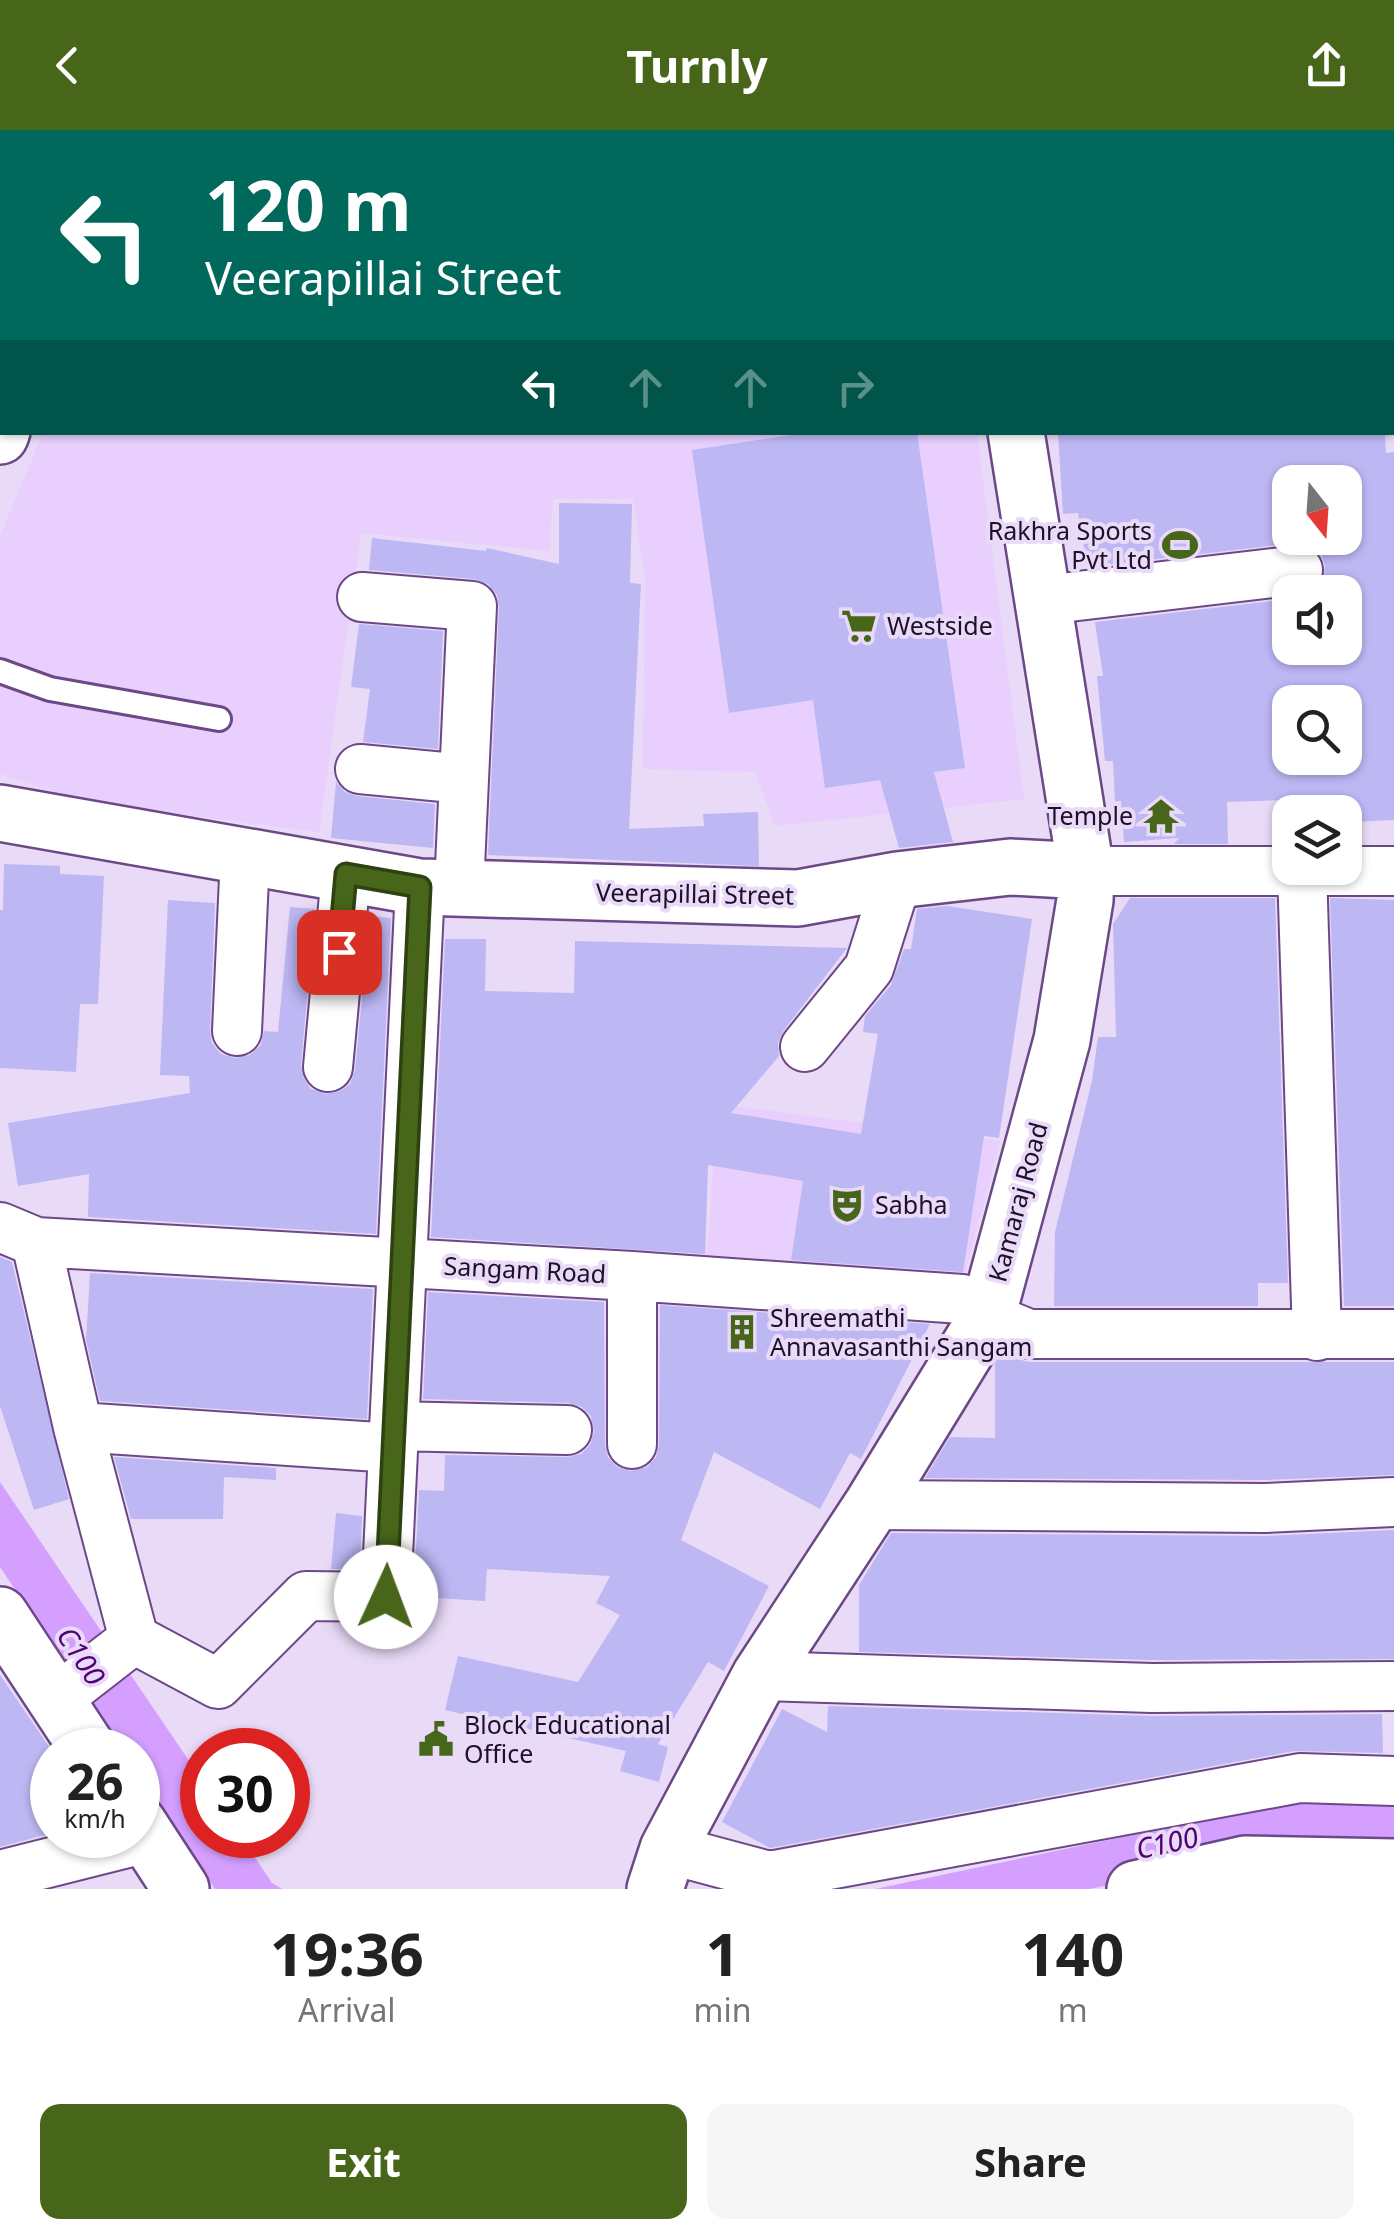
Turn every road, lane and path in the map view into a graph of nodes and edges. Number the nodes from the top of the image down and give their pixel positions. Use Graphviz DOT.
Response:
graph roads {
  1 [pos="1016,435"];
  2 [pos="1298,570"];
  3 [pos="362,598"];
  4 [pos="1044,600"];
  5 [pos="0,671"];
  6 [pos="219,719"];
  7 [pos="360,769"];
  8 [pos="464,779"];
  9 [pos="0,812"];
  10 [pos="245,856"];
  11 [pos="1272,870"];
  12 [pos="1086,871"];
  13 [pos="1362,871"];
  14 [pos="1394,872"];
  15 [pos="346,874"];
  16 [pos="897,880"];
  17 [pos="1302,885"];
  18 [pos="439,888"];
  19 [pos="237,1031"];
  20 [pos="805,1047"];
  21 [pos="328,1067"];
  22 [pos="18,1234"];
  23 [pos="402,1262"];
  24 [pos="632,1276"];
  25 [pos="987,1316"];
  26 [pos="1394,1334"];
  27 [pos="1317,1336"];
  28 [pos="78,1428"];
  29 [pos="567,1430"];
  30 [pos="393,1437"];
  31 [pos="632,1444"];
  32 [pos="1394,1502"];
  33 [pos="872,1504"];
  34 [pos="0,1615"];
  35 [pos="126,1645"];
  36 [pos="760,1676"];
  37 [pos="76,1684"];
  38 [pos="1394,1686"];
  39 [pos="75,1728"];
  40 [pos="1394,1781"];
  41 [pos="55,1858"];
  42 [pos="160,1858"];
  43 [pos="1394,1867"];
  44 [pos="661,1869"];
  45 [pos="0,1875"];
  46 [pos="181,1889"];
  47 [pos="1134,1889"];
  1 -- 4 [label="street, Kamaraj Road"];
  2 -- 4 [label="street"];
  3 -- 8 [label="street"];
  4 -- 12 [label="street, Kamaraj Road"];
  5 -- 6 [label="lane"];
  7 -- 8 [label="street"];
  8 -- 18 [label="street"];
  9 -- 10 [label="street, Veerapillai Street"];
  10 -- 15 [label="street, Veerapillai Street"];
  10 -- 19 [label="street"];
  11 -- 12 [label="street, Veerapillai Street"];
  12 -- 16 [label="street, Veerapillai Street"];
  12 -- 25 [label="street, Kamaraj Road"];
  13 -- 14 [label="street, Veerapillai Street"];
  15 -- 18 [label="street, Veerapillai Street"];
  15 -- 21 [label="street"];
  16 -- 18 [label="street, Veerapillai Street"];
  16 -- 20 [label="street"];
  17 -- 27 [label="street"];
  18 -- 23 [label="street"];
  22 -- 23 [label="street, Sangam Road"];
  22 -- 28 [label="street"];
  23 -- 24 [label="street, Sangam Road"];
  23 -- 30 [label="street"];
  24 -- 25 [label="street, Sangam Road"];
  24 -- 31 [label="street"];
  25 -- 27 [label="street, Sangam Road"];
  25 -- 33 [label="street, Kamaraj Road"];
  26 -- 27 [label="street, Sangam Road"];
  28 -- 30 [label="street"];
  28 -- 35 [label="street"];
  29 -- 30 [label="street"];
  30 -- 35 [label="street"];
  32 -- 33 [label="street"];
  33 -- 36 [label="street, Kamaraj Road"];
  34 -- 39 [label="street"];
  35 -- 37 [label="street"];
  36 -- 38 [label="street"];
  36 -- 44 [label="street, Kamaraj Road"];
  40 -- 44 [label="street"];
  41 -- 45 [label="street"];
  42 -- 46 [label="street"];
  43 -- 47 [label="street"];
}
